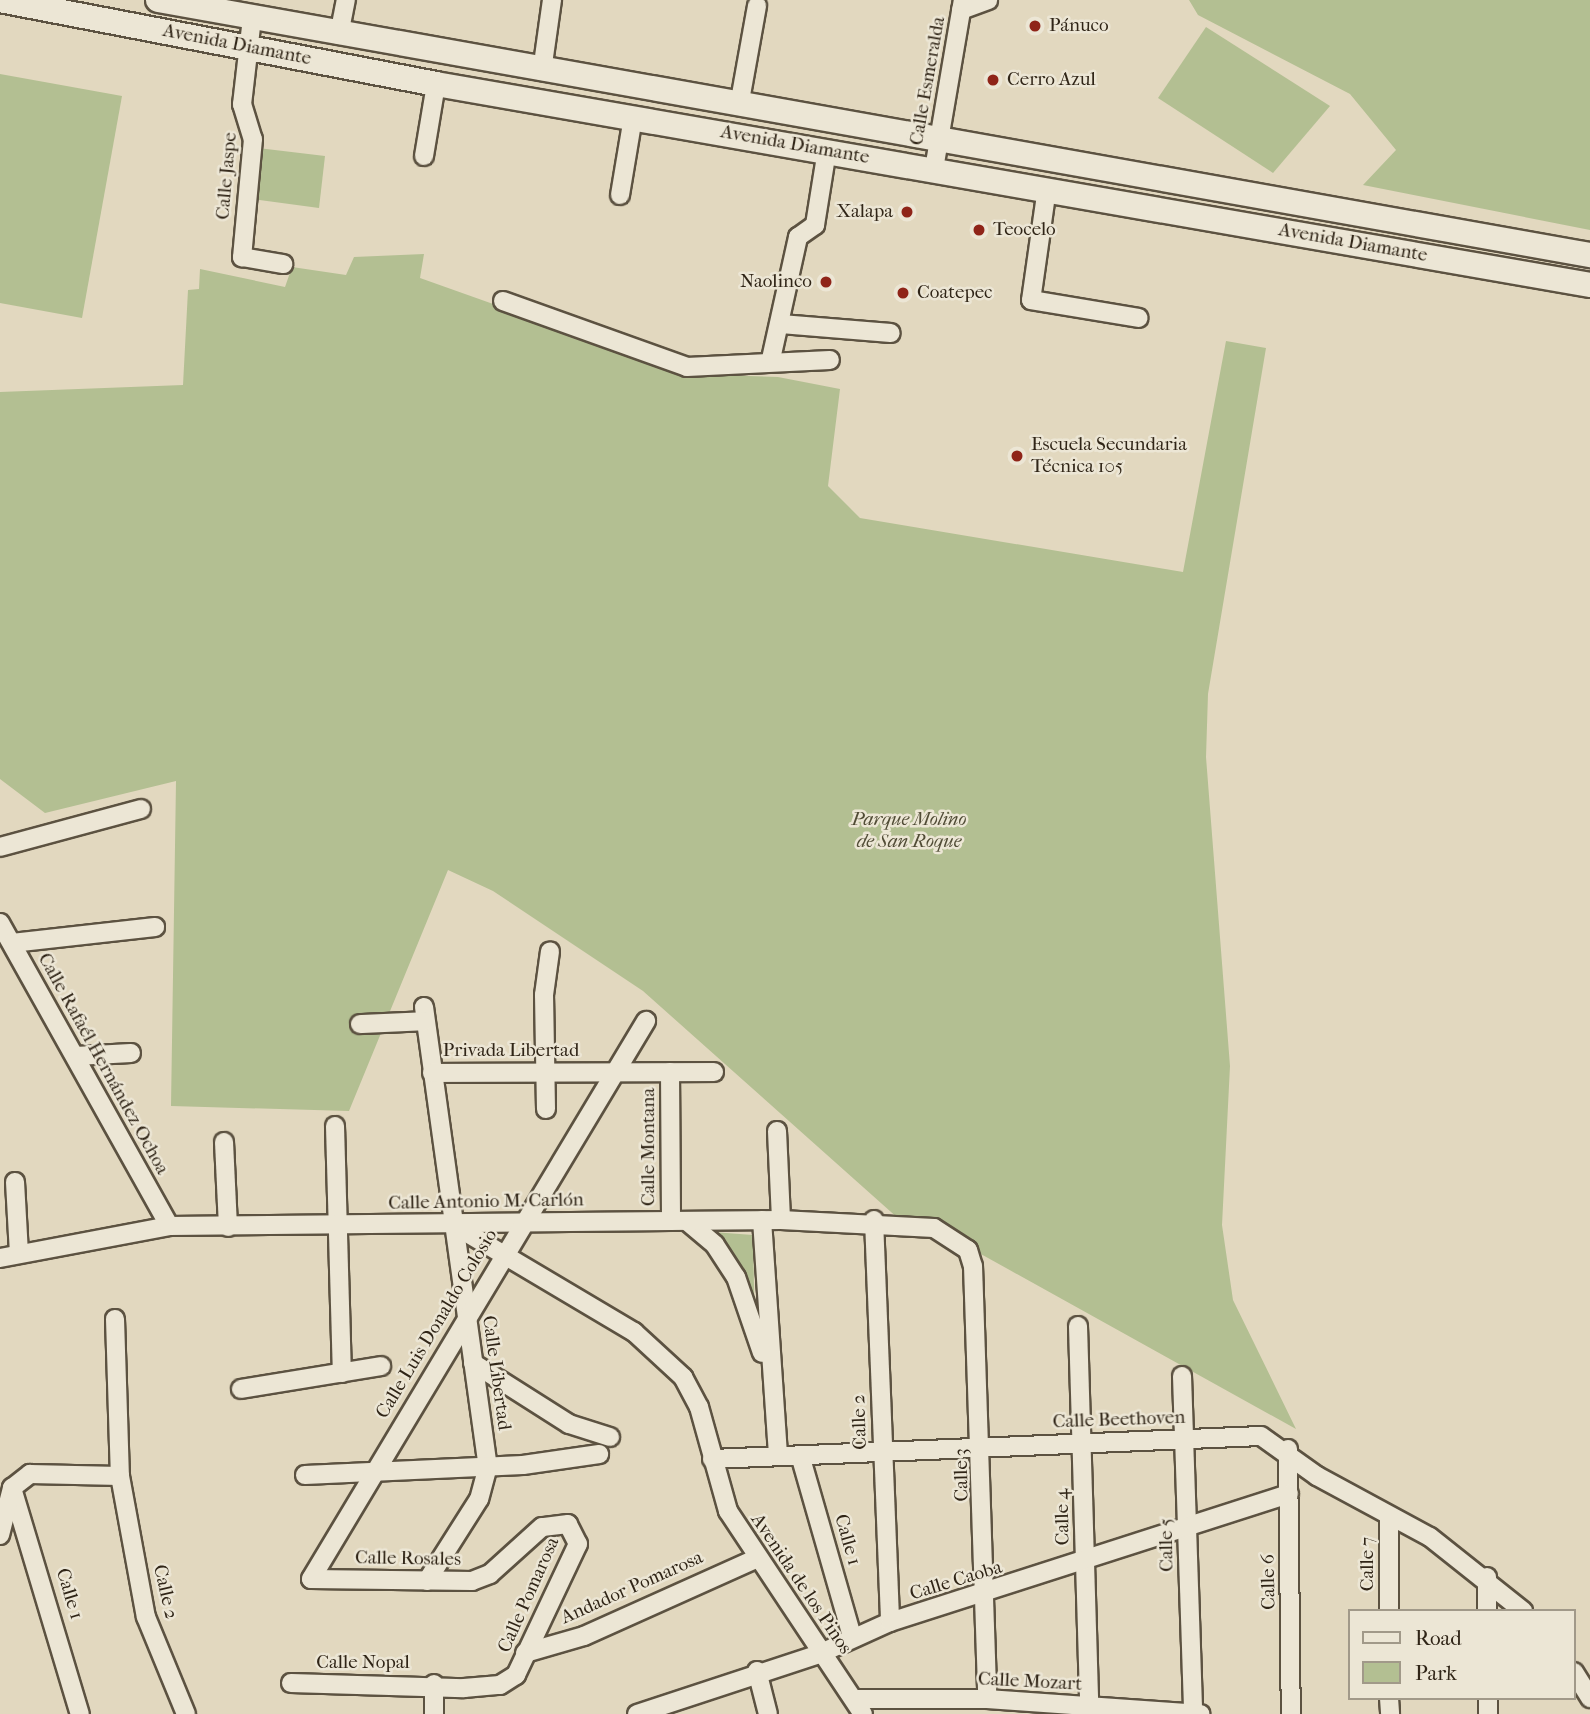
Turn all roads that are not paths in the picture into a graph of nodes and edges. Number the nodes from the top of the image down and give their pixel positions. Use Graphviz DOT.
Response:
graph roads {
  1 [pos="0,0"];
  2 [pos="158,0"];
  3 [pos="346,0"];
  4 [pos="552,0"];
  5 [pos="988,0"];
  6 [pos="195,3"];
  7 [pos="962,5"];
  8 [pos="757,6"];
  9 [pos="253,18"];
  10 [pos="340,35"];
  11 [pos="248,47"];
  12 [pos="542,71"];
  13 [pos="603,82"];
  14 [pos="436,84"];
  15 [pos="739,106"];
  16 [pos="600,112"];
  17 [pos="633,117"];
  18 [pos="939,137"];
  19 [pos="827,150"];
  20 [pos="424,156"];
  21 [pos="934,169"];
  22 [pos="1125,170"];
  23 [pos="1047,188"];
  24 [pos="620,195"];
  25 [pos="1121,202"];
  26 [pos="1590,255"];
  27 [pos="283,264"];
  28 [pos="1590,285"];
  29 [pos="503,302"];
  30 [pos="1138,318"];
  31 [pos="780,324"];
  32 [pos="891,333"];
  33 [pos="771,359"];
  34 [pos="830,360"];
  35 [pos="141,809"];
  36 [pos="53,822"];
  37 [pos="0,839"];
  38 [pos="0,846"];
  39 [pos="0,923"];
  40 [pos="155,927"];
  41 [pos="12,943"];
  42 [pos="550,951"];
  43 [pos="646,1021"];
  44 [pos="360,1024"];
  45 [pos="131,1053"];
  46 [pos="76,1056"];
  47 [pos="544,1072"];
  48 [pos="615,1072"];
  49 [pos="670,1072"];
  50 [pos="714,1072"];
  51 [pos="432,1073"];
  52 [pos="546,1109"];
  53 [pos="335,1126"];
  54 [pos="777,1130"];
  55 [pos="224,1142"];
  56 [pos="15,1181"];
  57 [pos="762,1220"];
  58 [pos="781,1220"];
  59 [pos="874,1220"];
  60 [pos="522,1222"];
  61 [pos="679,1222"];
  62 [pos="452,1224"];
  63 [pos="335,1225"];
  64 [pos="169,1226"];
  65 [pos="228,1227"];
  66 [pos="968,1250"];
  67 [pos="19,1253"];
  68 [pos="504,1254"];
  69 [pos="0,1258"];
  70 [pos="467,1317"];
  71 [pos="115,1319"];
  72 [pos="1078,1326"];
  73 [pos="473,1363"];
  74 [pos="381,1366"];
  75 [pos="769,1372"];
  76 [pos="342,1373"];
  77 [pos="1182,1376"];
  78 [pos="241,1389"];
  79 [pos="610,1437"];
  80 [pos="1186,1438"];
  81 [pos="1082,1443"];
  82 [pos="982,1446"];
  83 [pos="1287,1449"];
  84 [pos="882,1451"];
  85 [pos="599,1454"];
  86 [pos="778,1455"];
  87 [pos="800,1455"];
  88 [pos="712,1459"];
  89 [pos="488,1466"];
  90 [pos="375,1469"];
  91 [pos="305,1475"];
  92 [pos="120,1476"];
  93 [pos="12,1488"];
  94 [pos="1289,1494"];
  95 [pos="1389,1518"];
  96 [pos="568,1524"];
  97 [pos="1188,1526"];
  98 [pos="0,1535"];
  99 [pos="755,1559"];
  100 [pos="1085,1562"];
  101 [pos="1487,1577"];
  102 [pos="311,1579"];
  103 [pos="427,1581"];
  104 [pos="986,1595"];
  105 [pos="1389,1609"];
  106 [pos="1487,1609"];
  107 [pos="1521,1609"];
  108 [pos="890,1622"];
  109 [pos="852,1636"];
  110 [pos="525,1653"];
  111 [pos="819,1654"];
  112 [pos="757,1671"];
  113 [pos="1576,1675"];
  114 [pos="508,1683"];
  115 [pos="291,1684"];
  116 [pos="434,1684"];
  117 [pos="1590,1698"];
  118 [pos="987,1699"];
  119 [pos="1089,1706"];
  120 [pos="860,1707"];
  121 [pos="1022,1708"];
  122 [pos="1193,1713"];
  123 [pos="80,1714"];
  124 [pos="186,1714"];
  125 [pos="434,1714"];
  126 [pos="637,1714"];
  127 [pos="768,1714"];
  128 [pos="1199,1714"];
  129 [pos="1291,1714"];
  1 -- 11 [label="main road, Avenida Diamante"];
  2 -- 6 [label="main road, Avenida Diamante"];
  3 -- 10 [label="street"];
  4 -- 12 [label="street"];
  5 -- 7 [label="street"];
  6 -- 9 [label="main road, Avenida Diamante"];
  7 -- 18 [label="street, Calle Esmeralda"];
  8 -- 15 [label="street"];
  9 -- 10 [label="main road, Avenida Diamante"];
  9 -- 11 [label="street, Calle Jaspe"];
  10 -- 12 [label="main road, Avenida Diamante"];
  11 -- 14 [label="main road, Avenida Diamante"];
  11 -- 27 [label="street, Calle Jaspe"];
  12 -- 13 [label="main road, Avenida Diamante"];
  13 -- 15 [label="main road, Avenida Diamante"];
  13 -- 16 [label="main road"];
  14 -- 16 [label="main road, Avenida Diamante"];
  14 -- 20 [label="street"];
  15 -- 18 [label="main road, Avenida Diamante"];
  16 -- 17 [label="main road, Avenida Diamante"];
  17 -- 19 [label="main road, Avenida Diamante"];
  17 -- 24 [label="street"];
  18 -- 21 [label="street, Calle Esmeralda"];
  18 -- 22 [label="main road, Avenida Diamante"];
  19 -- 21 [label="main road, Avenida Diamante"];
  19 -- 31 [label="street"];
  21 -- 23 [label="main road, Avenida Diamante"];
  22 -- 25 [label="main road"];
  22 -- 26 [label="main road, Avenida Diamante"];
  23 -- 25 [label="main road, Avenida Diamante"];
  23 -- 30 [label="street"];
  25 -- 28 [label="main road, Avenida Diamante"];
  29 -- 33 [label="street"];
  31 -- 32 [label="street"];
  31 -- 33 [label="street"];
  33 -- 34 [label="street"];
  35 -- 38 [label="street"];
  36 -- 37 [label="street"];
  39 -- 41 [label="street, Calle Rafaél Hernández Ochoa"];
  40 -- 41 [label="street"];
  41 -- 46 [label="street, Calle Rafaél Hernández Ochoa"];
  42 -- 47 [label="street"];
  43 -- 48 [label="street, Calle Luis Donaldo Colosio"];
  44 -- 51 [label="street, Privada Libertad"];
  45 -- 46 [label="street"];
  46 -- 64 [label="street, Calle Rafaél Hernández Ochoa"];
  47 -- 48 [label="street, Privada Libertad"];
  47 -- 51 [label="street, Privada Libertad"];
  47 -- 52 [label="street"];
  48 -- 49 [label="street"];
  48 -- 60 [label="street, Calle Luis Donaldo Colosio"];
  49 -- 50 [label="street"];
  49 -- 61 [label="street, Calle Montana"];
  51 -- 62 [label="street, Calle Libertad"];
  53 -- 63 [label="street"];
  54 -- 58 [label="street"];
  55 -- 65 [label="street"];
  56 -- 67 [label="street"];
  57 -- 58 [label="street, Calle Antonio M. Carlón"];
  57 -- 61 [label="street, Calle Antonio M. Carlón"];
  57 -- 75 [label="street"];
  58 -- 59 [label="street, Calle Antonio M. Carlón"];
  59 -- 66 [label="street, Calle Antonio M. Carlón"];
  59 -- 84 [label="street, Calle 2"];
  60 -- 61 [label="street, Calle Antonio M. Carlón"];
  60 -- 62 [label="street, Calle Antonio M. Carlón"];
  60 -- 68 [label="street, Calle Luis Donaldo Colosio"];
  61 -- 75 [label="street"];
  62 -- 63 [label="street, Calle Antonio M. Carlón"];
  62 -- 68 [label="street, Avenida de los Pinos"];
  62 -- 70 [label="street, Calle Libertad"];
  63 -- 65 [label="street, Calle Antonio M. Carlón"];
  63 -- 76 [label="street"];
  64 -- 65 [label="street, Calle Antonio M. Carlón"];
  64 -- 67 [label="street, Calle Antonio M. Carlón"];
  66 -- 82 [label="street, Calle 3"];
  67 -- 69 [label="street, Calle Antonio M. Carlón"];
  68 -- 70 [label="street, Calle Luis Donaldo Colosio"];
  68 -- 88 [label="street, Avenida de los Pinos"];
  70 -- 73 [label="street, Calle Libertad"];
  70 -- 90 [label="street, Calle Luis Donaldo Colosio"];
  71 -- 92 [label="street, Calle 2"];
  72 -- 81 [label="street, Calle 4"];
  73 -- 79 [label="street"];
  73 -- 89 [label="street, Calle Libertad"];
  74 -- 76 [label="street"];
  75 -- 86 [label="street"];
  76 -- 78 [label="street"];
  77 -- 80 [label="street, Calle 5"];
  80 -- 81 [label="street, Calle Beethoven"];
  80 -- 83 [label="street, Calle Beethoven"];
  80 -- 97 [label="street, Calle 5"];
  81 -- 82 [label="street, Calle Beethoven"];
  81 -- 100 [label="street, Calle 4"];
  82 -- 84 [label="street, Calle Beethoven"];
  82 -- 104 [label="street, Calle 3"];
  83 -- 94 [label="street, Calle 6"];
  83 -- 95 [label="street, Calle Beethoven"];
  84 -- 87 [label="street, Calle Beethoven"];
  84 -- 108 [label="street, Calle 2"];
  85 -- 89 [label="street"];
  86 -- 87 [label="street, Calle Beethoven"];
  86 -- 88 [label="street, Calle Beethoven"];
  87 -- 109 [label="street, Calle 1"];
  88 -- 99 [label="street, Avenida de los Pinos"];
  89 -- 90 [label="street"];
  89 -- 103 [label="street, Calle Libertad"];
  90 -- 91 [label="street"];
  90 -- 102 [label="street, Calle Luis Donaldo Colosio"];
  92 -- 93 [label="street"];
  92 -- 124 [label="street, Calle 2"];
  93 -- 98 [label="street"];
  93 -- 123 [label="street, Calle 1"];
  94 -- 97 [label="street, Calle Caoba"];
  94 -- 129 [label="street, Calle 6"];
  95 -- 101 [label="street, Calle Beethoven"];
  95 -- 105 [label="street, Calle 7"];
  96 -- 103 [label="street, Calle Rosales"];
  96 -- 110 [label="street, Calle Pomarosa"];
  97 -- 100 [label="street, Calle Caoba"];
  97 -- 122 [label="street, Calle 5"];
  99 -- 110 [label="street, Andador Pomarosa"];
  99 -- 111 [label="street, Avenida de los Pinos"];
  100 -- 104 [label="street, Calle Caoba"];
  100 -- 119 [label="street, Calle 4"];
  101 -- 106 [label="street"];
  101 -- 107 [label="street, Calle Beethoven"];
  102 -- 103 [label="street, Calle Rosales"];
  104 -- 108 [label="street, Calle Caoba"];
  104 -- 118 [label="street, Calle 3"];
  108 -- 109 [label="street, Calle Caoba"];
  109 -- 111 [label="street, Calle Caoba"];
  110 -- 114 [label="street, Calle Pomarosa"];
  111 -- 112 [label="street, Calle Caoba"];
  111 -- 120 [label="street, Avenida de los Pinos"];
  112 -- 126 [label="street, Calle Caoba"];
  112 -- 127 [label="street"];
  113 -- 117 [label="street"];
  114 -- 116 [label="street, Calle Nopal"];
  115 -- 116 [label="street, Calle Nopal"];
  116 -- 125 [label="street, Calle Nopal"];
  118 -- 120 [label="street, Calle Mozart"];
  118 -- 121 [label="street, Calle Mozart"];
  119 -- 121 [label="street, Calle Mozart"];
  119 -- 122 [label="street, Calle Mozart"];
  122 -- 128 [label="street, Calle Mozart"];
}
